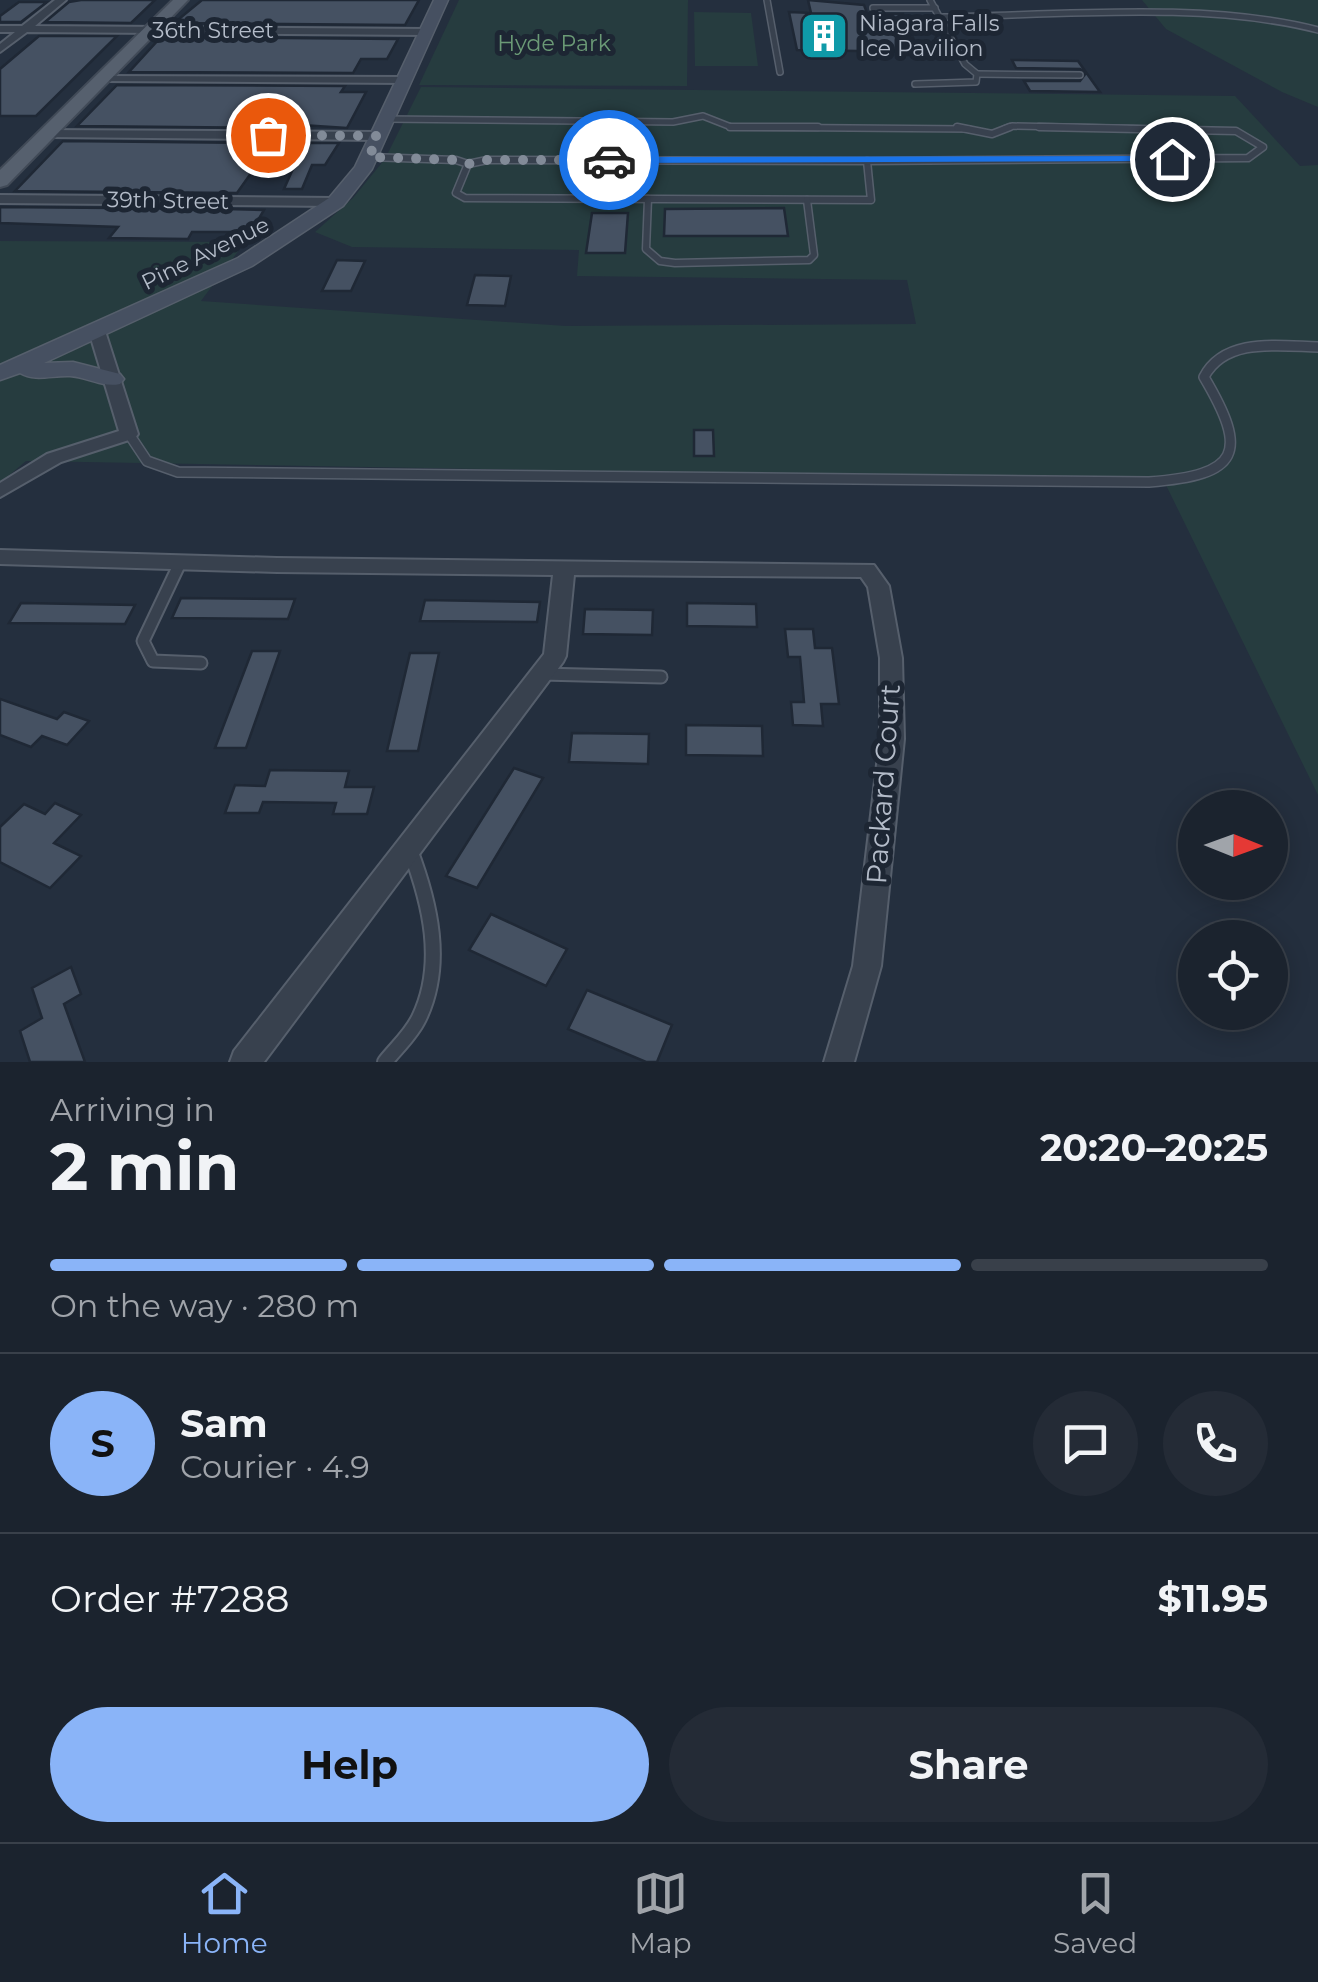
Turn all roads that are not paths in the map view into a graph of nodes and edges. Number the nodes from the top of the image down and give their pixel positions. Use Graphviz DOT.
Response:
graph roads {
  1 [pos="61,0"];
  2 [pos="181,0"];
  3 [pos="441,0"];
  4 [pos="767,0"];
  5 [pos="930,0"];
  6 [pos="873,8"];
  7 [pos="935,8"];
  8 [pos="943,16"];
  9 [pos="0,29"];
  10 [pos="24,30"];
  11 [pos="151,30"];
  12 [pos="1318,30"];
  13 [pos="426,32"];
  14 [pos="0,50"];
  15 [pos="780,72"];
  16 [pos="977,74"];
  17 [pos="1080,75"];
  18 [pos="104,78"];
  19 [pos="405,80"];
  20 [pos="916,84"];
  21 [pos="382,127"];
  22 [pos="49,134"];
  23 [pos="369,157"];
  24 [pos="867,161"];
  25 [pos="468,164"];
  26 [pos="0,181"];
  27 [pos="0,198"];
  28 [pos="648,199"];
  29 [pos="807,200"];
  30 [pos="336,202"];
  31 [pos="96,328"];
  32 [pos="1318,347"];
  33 [pos="0,356"];
  34 [pos="0,376"];
  35 [pos="112,379"];
  36 [pos="129,434"];
  37 [pos="0,491"];
  38 [pos="0,557"];
  39 [pos="180,562"];
  40 [pos="564,566"];
  41 [pos="201,663"];
  42 [pos="540,674"];
  43 [pos="661,677"];
  44 [pos="408,844"];
  45 [pos="246,1062"];
  46 [pos="385,1062"];
  47 [pos="839,1062"];
  1 -- 10 [label="street"];
  2 -- 11 [label="main road"];
  3 -- 13 [label="main road, Pine Avenue"];
  4 -- 15 [label="lane"];
  5 -- 7 [label="lane"];
  6 -- 7 [label="lane"];
  7 -- 16 [label="lane"];
  8 -- 12 [label="lane"];
  9 -- 10 [label="street, 36th Street"];
  10 -- 11 [label="street, 36th Street"];
  10 -- 14 [label="street"];
  11 -- 13 [label="street, 36th Street"];
  11 -- 18 [label="main road"];
  13 -- 19 [label="main road, Pine Avenue"];
  16 -- 17 [label="lane"];
  16 -- 20 [label="lane"];
  18 -- 19 [label="street"];
  18 -- 22 [label="main road"];
  19 -- 21 [label="main road, Pine Avenue"];
  21 -- 22 [label="street"];
  21 -- 23 [label="main road, Pine Avenue"];
  21 -- 24 [label="lane"];
  22 -- 26 [label="main road"];
  23 -- 25 [label="lane"];
  23 -- 30 [label="main road, Pine Avenue"];
  24 -- 25 [label="lane"];
  24 -- 29 [label="lane"];
  25 -- 28 [label="lane"];
  27 -- 30 [label="street, 39th Street"];
  28 -- 29 [label="lane"];
  28 -- 29 [label="lane"];
  30 -- 31 [label="main road, Pine Avenue"];
  31 -- 33 [label="main road"];
  31 -- 34 [label="main road"];
  31 -- 35 [label="street"];
  32 -- 36 [label="lane"];
  34 -- 35 [label="main road"];
  35 -- 36 [label="street"];
  36 -- 37 [label="street"];
  38 -- 39 [label="street, Packard Court"];
  39 -- 40 [label="street, Packard Court"];
  39 -- 41 [label="lane"];
  40 -- 42 [label="street"];
  40 -- 47 [label="street, Packard Court"];
  42 -- 43 [label="lane"];
  42 -- 44 [label="street"];
  44 -- 45 [label="street"];
  44 -- 46 [label="lane"];
}
